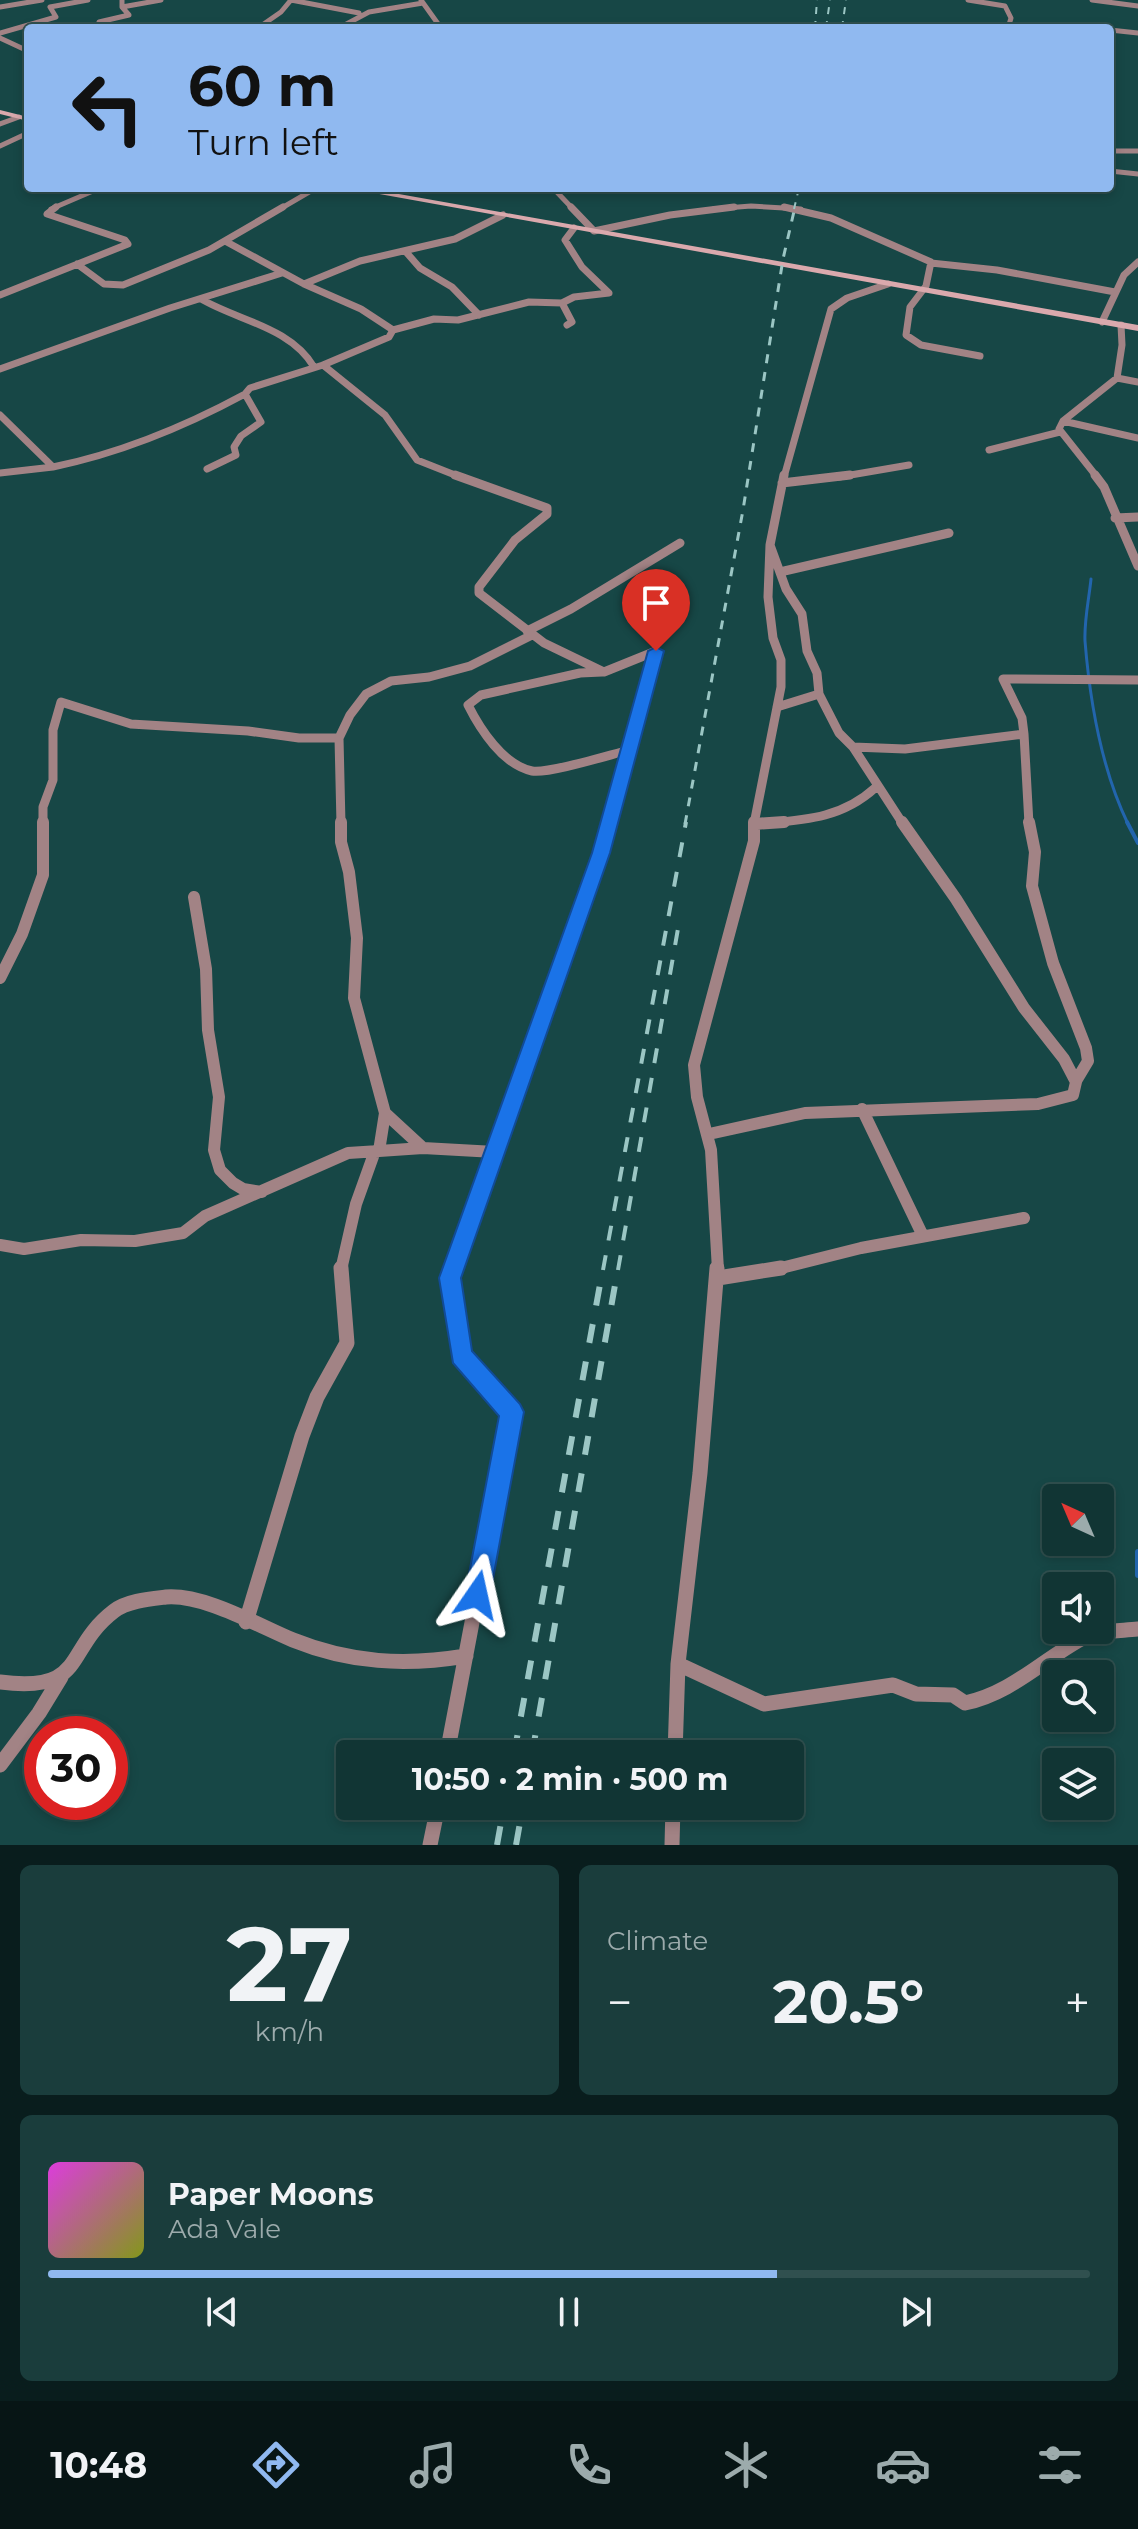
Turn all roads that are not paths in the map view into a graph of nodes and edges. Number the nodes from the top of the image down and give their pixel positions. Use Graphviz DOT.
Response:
graph roads {
  1 [pos="45,0"];
  2 [pos="88,0"];
  3 [pos="161,0"];
  4 [pos="291,0"];
  5 [pos="968,0"];
  6 [pos="1092,0"];
  7 [pos="422,1"];
  8 [pos="1007,3"];
  9 [pos="122,4"];
  10 [pos="1138,6"];
  11 [pos="0,7"];
  12 [pos="50,7"];
  13 [pos="360,13"];
  14 [pos="34,24"];
  15 [pos="99,24"];
  16 [pos="264,24"];
  17 [pos="345,24"];
  18 [pos="438,24"];
  19 [pos="1009,24"];
  20 [pos="24,27"];
  21 [pos="1114,30"];
  22 [pos="1138,33"];
  23 [pos="0,35"];
  24 [pos="24,49"];
  25 [pos="0,112"];
  26 [pos="23,118"];
  27 [pos="0,124"];
  28 [pos="24,135"];
  29 [pos="0,146"];
  30 [pos="1114,151"];
  31 [pos="1138,151"];
  32 [pos="1114,171"];
  33 [pos="1138,174"];
  34 [pos="92,192"];
  35 [pos="309,192"];
  36 [pos="373,192"];
  37 [pos="557,192"];
  38 [pos="503,215"];
  39 [pos="574,228"];
  40 [pos="594,231"];
  41 [pos="225,241"];
  42 [pos="406,252"];
  43 [pos="1138,262"];
  44 [pos="931,263"];
  45 [pos="77,264"];
  46 [pos="282,273"];
  47 [pos="304,284"];
  48 [pos="888,284"];
  49 [pos="0,286"];
  50 [pos="10,290"];
  51 [pos="923,290"];
  52 [pos="1115,292"];
  53 [pos="0,295"];
  54 [pos="201,299"];
  55 [pos="562,303"];
  56 [pos="479,315"];
  57 [pos="1102,322"];
  58 [pos="567,325"];
  59 [pos="1121,325"];
  60 [pos="1138,328"];
  61 [pos="393,330"];
  62 [pos="980,356"];
  63 [pos="319,366"];
  64 [pos="0,369"];
  65 [pos="1117,378"];
  66 [pos="1138,382"];
  67 [pos="245,394"];
  68 [pos="0,415"];
  69 [pos="1063,421"];
  70 [pos="1060,432"];
  71 [pos="1138,438"];
  72 [pos="989,450"];
  73 [pos="909,465"];
  74 [pos="53,467"];
  75 [pos="207,469"];
  76 [pos="0,473"];
  77 [pos="782,483"];
  78 [pos="1138,517"];
  79 [pos="1115,518"];
  80 [pos="949,533"];
  81 [pos="680,543"];
  82 [pos="770,545"];
  83 [pos="1138,566"];
  84 [pos="780,572"];
  85 [pos="530,633"];
  86 [pos="604,672"];
  87 [pos="1138,680"];
  88 [pos="819,694"];
  89 [pos="777,707"];
  90 [pos="1024,734"];
  91 [pos="339,738"];
  92 [pos="853,747"];
  93 [pos="629,750"];
  94 [pos="875,788"];
  95 [pos="754,824"];
  96 [pos="194,897"];
  97 [pos="0,978"];
  98 [pos="1076,1081"];
  99 [pos="862,1109"];
  100 [pos="385,1113"];
  101 [pos="709,1134"];
  102 [pos="423,1148"];
  103 [pos="377,1151"];
  104 [pos="495,1152"];
  105 [pos="263,1193"];
  106 [pos="1024,1218"];
  107 [pos="923,1236"];
  108 [pos="0,1245"];
  109 [pos="718,1278"];
  110 [pos="246,1622"];
  111 [pos="1138,1629"];
  112 [pos="466,1656"];
  113 [pos="678,1664"];
  114 [pos="61,1677"];
  115 [pos="0,1682"];
  116 [pos="450,1740"];
  117 [pos="675,1740"];
  118 [pos="0,1765"];
  119 [pos="435,1820"];
  120 [pos="673,1820"];
  121 [pos="430,1845"];
  122 [pos="672,1845"];
  1 -- 11 [label="street"];
  1 -- 12 [label="street"];
  2 -- 12 [label="street"];
  3 -- 9 [label="street"];
  4 -- 13 [label="street"];
  4 -- 16 [label="street"];
  5 -- 8 [label="street"];
  6 -- 10 [label="street"];
  7 -- 13 [label="street"];
  7 -- 18 [label="street"];
  8 -- 19 [label="street"];
  9 -- 15 [label="street"];
  12 -- 14 [label="street"];
  13 -- 17 [label="street"];
  20 -- 23 [label="street"];
  21 -- 22 [label="street"];
  23 -- 24 [label="street"];
  25 -- 26 [label="main road"];
  26 -- 27 [label="street"];
  28 -- 29 [label="street"];
  30 -- 31 [label="street"];
  32 -- 33 [label="street"];
  34 -- 45 [label="street"];
  35 -- 41 [label="street"];
  36 -- 38 [label="main road"];
  37 -- 40 [label="street"];
  38 -- 39 [label="main road"];
  38 -- 42 [label="street"];
  39 -- 40 [label="main road"];
  39 -- 55 [label="street"];
  40 -- 44 [label="street"];
  40 -- 48 [label="main road"];
  41 -- 45 [label="street"];
  41 -- 46 [label="street"];
  42 -- 47 [label="street"];
  42 -- 56 [label="street"];
  43 -- 52 [label="street"];
  44 -- 51 [label="street"];
  44 -- 52 [label="street"];
  45 -- 50 [label="street"];
  46 -- 47 [label="street"];
  46 -- 54 [label="street"];
  47 -- 61 [label="street"];
  48 -- 51 [label="main road"];
  48 -- 77 [label="street"];
  49 -- 50 [label="street"];
  50 -- 53 [label="street"];
  51 -- 57 [label="main road"];
  51 -- 62 [label="street"];
  52 -- 57 [label="street"];
  54 -- 63 [label="street"];
  54 -- 64 [label="street"];
  55 -- 56 [label="street"];
  55 -- 58 [label="street"];
  56 -- 61 [label="street"];
  57 -- 59 [label="main road"];
  59 -- 60 [label="main road"];
  59 -- 65 [label="street"];
  61 -- 63 [label="street"];
  63 -- 67 [label="street"];
  63 -- 85 [label="street"];
  65 -- 66 [label="street"];
  65 -- 69 [label="street"];
  67 -- 74 [label="street"];
  67 -- 75 [label="street"];
  68 -- 74 [label="street"];
  69 -- 70 [label="street"];
  69 -- 71 [label="street"];
  70 -- 72 [label="street"];
  70 -- 79 [label="street"];
  73 -- 77 [label="street"];
  74 -- 76 [label="street"];
  77 -- 82 [label="street"];
  78 -- 79 [label="street"];
  79 -- 83 [label="street"];
  80 -- 84 [label="street"];
  81 -- 85 [label="street"];
  82 -- 84 [label="street"];
  82 -- 89 [label="street"];
  84 -- 88 [label="street"];
  85 -- 86 [label="street"];
  85 -- 91 [label="street"];
  86 -- 93 [label="street"];
  86 -- 93 [label="street"];
  87 -- 90 [label="street"];
  88 -- 89 [label="street"];
  88 -- 92 [label="street"];
  89 -- 95 [label="street"];
  90 -- 92 [label="street"];
  90 -- 98 [label="street"];
  91 -- 97 [label="street"];
  91 -- 100 [label="street"];
  92 -- 94 [label="street"];
  93 -- 104 [label="street"];
  94 -- 95 [label="street"];
  94 -- 98 [label="street"];
  95 -- 101 [label="street"];
  96 -- 105 [label="street"];
  98 -- 99 [label="street"];
  99 -- 101 [label="street"];
  99 -- 107 [label="street"];
  100 -- 102 [label="street"];
  100 -- 103 [label="street"];
  101 -- 109 [label="street"];
  102 -- 103 [label="street"];
  102 -- 104 [label="street"];
  103 -- 105 [label="street"];
  103 -- 110 [label="street"];
  104 -- 112 [label="street"];
  105 -- 108 [label="street"];
  106 -- 107 [label="street"];
  107 -- 109 [label="street"];
  109 -- 113 [label="street"];
  110 -- 112 [label="street"];
  110 -- 114 [label="street"];
  111 -- 113 [label="street"];
  112 -- 116 [label="street"];
  113 -- 117 [label="street"];
  114 -- 115 [label="street"];
  114 -- 118 [label="street"];
  119 -- 121 [label="street"];
  120 -- 122 [label="street"];
}
